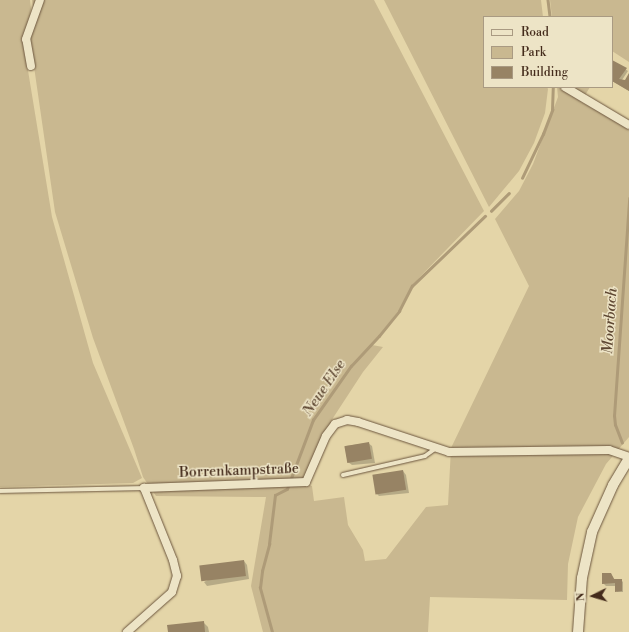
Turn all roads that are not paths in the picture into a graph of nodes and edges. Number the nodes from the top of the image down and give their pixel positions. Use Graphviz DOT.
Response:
graph roads {
  1 [pos="40,0"];
  2 [pos="30,66"];
  3 [pos="567,88"];
  4 [pos="629,125"];
  5 [pos="437,448"];
  6 [pos="629,457"];
  7 [pos="343,475"];
  8 [pos="144,488"];
  9 [pos="0,491"];
  10 [pos="127,632"];
  11 [pos="578,632"];
  1 -- 2 [label="street"];
  3 -- 4 [label="street"];
  5 -- 6 [label="street, Borrenkampstraße"];
  5 -- 7 [label="lane"];
  5 -- 8 [label="street, Borrenkampstraße"];
  6 -- 11 [label="street"];
  8 -- 9 [label="lane, Borrenkampstraße"];
  8 -- 10 [label="street"];
}
